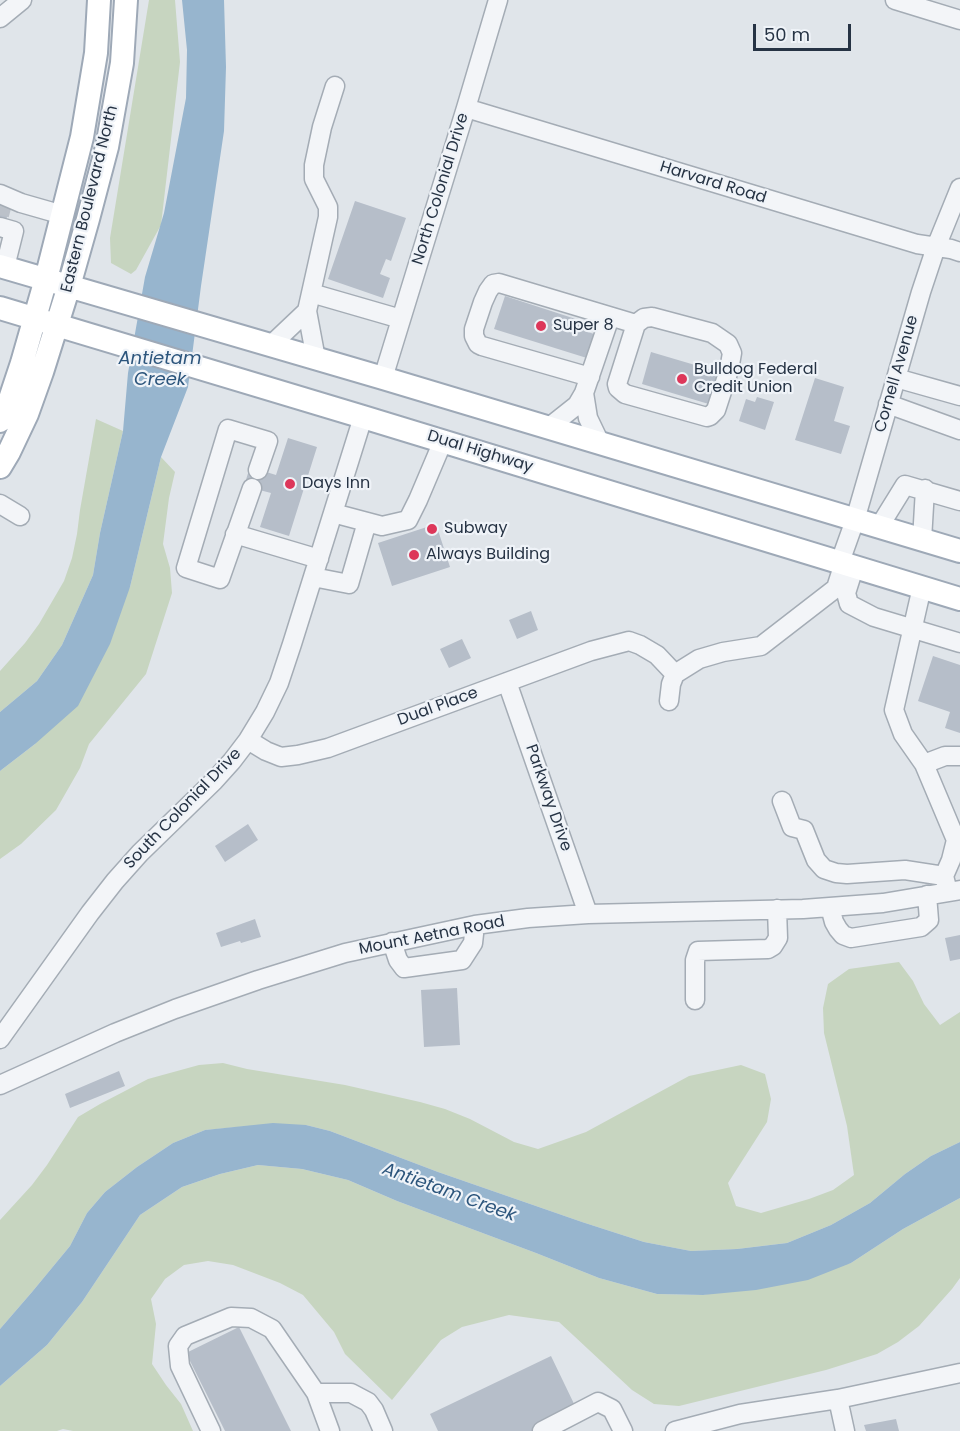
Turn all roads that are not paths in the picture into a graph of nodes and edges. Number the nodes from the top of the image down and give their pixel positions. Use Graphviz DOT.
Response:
graph roads {
  1 [pos="22,0"];
  2 [pos="99,0"];
  3 [pos="126,0"];
  4 [pos="498,0"];
  5 [pos="894,0"];
  6 [pos="0,18"];
  7 [pos="960,20"];
  8 [pos="335,86"];
  9 [pos="466,108"];
  10 [pos="960,188"];
  11 [pos="8,198"];
  12 [pos="63,215"];
  13 [pos="7,229"];
  14 [pos="936,247"];
  15 [pos="960,252"];
  16 [pos="2,266"];
  17 [pos="46,279"];
  18 [pos="69,286"];
  19 [pos="311,293"];
  20 [pos="0,308"];
  21 [pos="307,311"];
  22 [pos="610,317"];
  23 [pos="35,318"];
  24 [pos="401,320"];
  25 [pos="636,324"];
  26 [pos="57,325"];
  27 [pos="270,346"];
  28 [pos="316,359"];
  29 [pos="383,378"];
  30 [pos="896,378"];
  31 [pos="587,385"];
  32 [pos="960,396"];
  33 [pos="888,404"];
  34 [pos="363,417"];
  35 [pos="0,421"];
  36 [pos="548,428"];
  37 [pos="960,430"];
  38 [pos="443,441"];
  39 [pos="600,443"];
  40 [pos="0,467"];
  41 [pos="258,470"];
  42 [pos="252,488"];
  43 [pos="925,489"];
  44 [pos="960,501"];
  45 [pos="0,504"];
  46 [pos="333,513"];
  47 [pos="20,516"];
  48 [pos="855,520"];
  49 [pos="367,522"];
  50 [pos="879,526"];
  51 [pos="235,534"];
  52 [pos="922,540"];
  53 [pos="960,551"];
  54 [pos="319,559"];
  55 [pos="846,564"];
  56 [pos="313,577"];
  57 [pos="922,587"];
  58 [pos="960,599"];
  59 [pos="913,628"];
  60 [pos="960,643"];
  61 [pos="675,674"];
  62 [pos="507,682"];
  63 [pos="669,701"];
  64 [pos="248,740"];
  65 [pos="960,756"];
  66 [pos="924,764"];
  67 [pos="782,801"];
  68 [pos="956,856"];
  69 [pos="950,886"];
  70 [pos="927,895"];
  71 [pos="830,907"];
  72 [pos="777,909"];
  73 [pos="588,914"];
  74 [pos="475,925"];
  75 [pos="392,942"];
  76 [pos="695,1000"];
  77 [pos="0,1039"];
  78 [pos="4,1076"];
  79 [pos="960,1373"];
  80 [pos="316,1393"];
  81 [pos="838,1399"];
  82 [pos="211,1431"];
  83 [pos="330,1431"];
  84 [pos="384,1431"];
  85 [pos="542,1431"];
  86 [pos="623,1431"];
  87 [pos="675,1431"];
  88 [pos="845,1431"];
  1 -- 6 [label="street"];
  2 -- 12 [label="main road, Eastern Boulevard North"];
  3 -- 18 [label="main road, Eastern Boulevard North"];
  4 -- 9 [label="street, North Colonial Drive"];
  5 -- 7 [label="street"];
  8 -- 19 [label="street"];
  9 -- 14 [label="street, Harvard Road"];
  9 -- 24 [label="street, North Colonial Drive"];
  10 -- 14 [label="street, Cornell Avenue"];
  11 -- 12 [label="street"];
  11 -- 13 [label="street"];
  12 -- 17 [label="main road, Eastern Boulevard North"];
  13 -- 16 [label="street"];
  14 -- 15 [label="street, Harvard Road"];
  14 -- 30 [label="street, Cornell Avenue"];
  16 -- 17 [label="main road"];
  17 -- 18 [label="main road"];
  17 -- 23 [label="main road, Eastern Boulevard North"];
  18 -- 26 [label="main road, Eastern Boulevard North"];
  18 -- 27 [label="main road"];
  19 -- 21 [label="street"];
  19 -- 24 [label="street"];
  20 -- 23 [label="main road, Dual Highway"];
  21 -- 27 [label="street"];
  21 -- 28 [label="street"];
  22 -- 25 [label="street"];
  22 -- 31 [label="street"];
  22 -- 31 [label="street"];
  23 -- 26 [label="main road, Dual Highway"];
  23 -- 35 [label="main road, Eastern Boulevard North"];
  24 -- 29 [label="street, North Colonial Drive"];
  25 -- 25 [label="street"];
  26 -- 34 [label="main road, Dual Highway"];
  26 -- 40 [label="main road, Eastern Boulevard North"];
  27 -- 28 [label="main road"];
  28 -- 29 [label="main road"];
  29 -- 36 [label="main road"];
  30 -- 32 [label="street"];
  30 -- 33 [label="street, Cornell Avenue"];
  31 -- 36 [label="street"];
  31 -- 39 [label="street"];
  33 -- 37 [label="street"];
  33 -- 48 [label="street, Cornell Avenue"];
  34 -- 38 [label="main road, Dual Highway"];
  34 -- 46 [label="street, South Colonial Drive"];
  36 -- 39 [label="main road"];
  38 -- 49 [label="street"];
  38 -- 55 [label="main road, Dual Highway"];
  39 -- 48 [label="main road"];
  41 -- 51 [label="street"];
  42 -- 51 [label="street"];
  43 -- 44 [label="street"];
  43 -- 50 [label="street"];
  43 -- 52 [label="street"];
  45 -- 47 [label="street"];
  46 -- 49 [label="street"];
  46 -- 54 [label="street, South Colonial Drive"];
  48 -- 50 [label="main road"];
  48 -- 55 [label="street, Cornell Avenue"];
  49 -- 56 [label="street"];
  50 -- 52 [label="main road"];
  51 -- 54 [label="street"];
  52 -- 53 [label="main road"];
  54 -- 56 [label="street, South Colonial Drive"];
  55 -- 57 [label="main road, Dual Highway"];
  55 -- 59 [label="street"];
  55 -- 61 [label="street"];
  56 -- 64 [label="street, South Colonial Drive"];
  57 -- 58 [label="main road, Dual Highway"];
  57 -- 59 [label="street"];
  59 -- 60 [label="street"];
  59 -- 66 [label="street"];
  61 -- 62 [label="street, Dual Place"];
  61 -- 63 [label="street"];
  62 -- 64 [label="street, Dual Place"];
  62 -- 73 [label="street, Parkway Drive"];
  64 -- 77 [label="street, South Colonial Drive"];
  65 -- 66 [label="street"];
  66 -- 68 [label="street"];
  67 -- 69 [label="street"];
  68 -- 69 [label="street"];
  69 -- 70 [label="street, Mount Aetna Road"];
  70 -- 71 [label="street, Mount Aetna Road"];
  70 -- 71 [label="street"];
  71 -- 72 [label="street, Mount Aetna Road"];
  72 -- 73 [label="street, Mount Aetna Road"];
  72 -- 76 [label="street"];
  73 -- 74 [label="street, Mount Aetna Road"];
  74 -- 75 [label="street, Mount Aetna Road"];
  74 -- 75 [label="street"];
  75 -- 78 [label="street, Mount Aetna Road"];
  79 -- 81 [label="street"];
  80 -- 82 [label="street"];
  80 -- 83 [label="street"];
  80 -- 84 [label="street"];
  81 -- 87 [label="street"];
  81 -- 88 [label="street"];
  85 -- 86 [label="street"];
}
